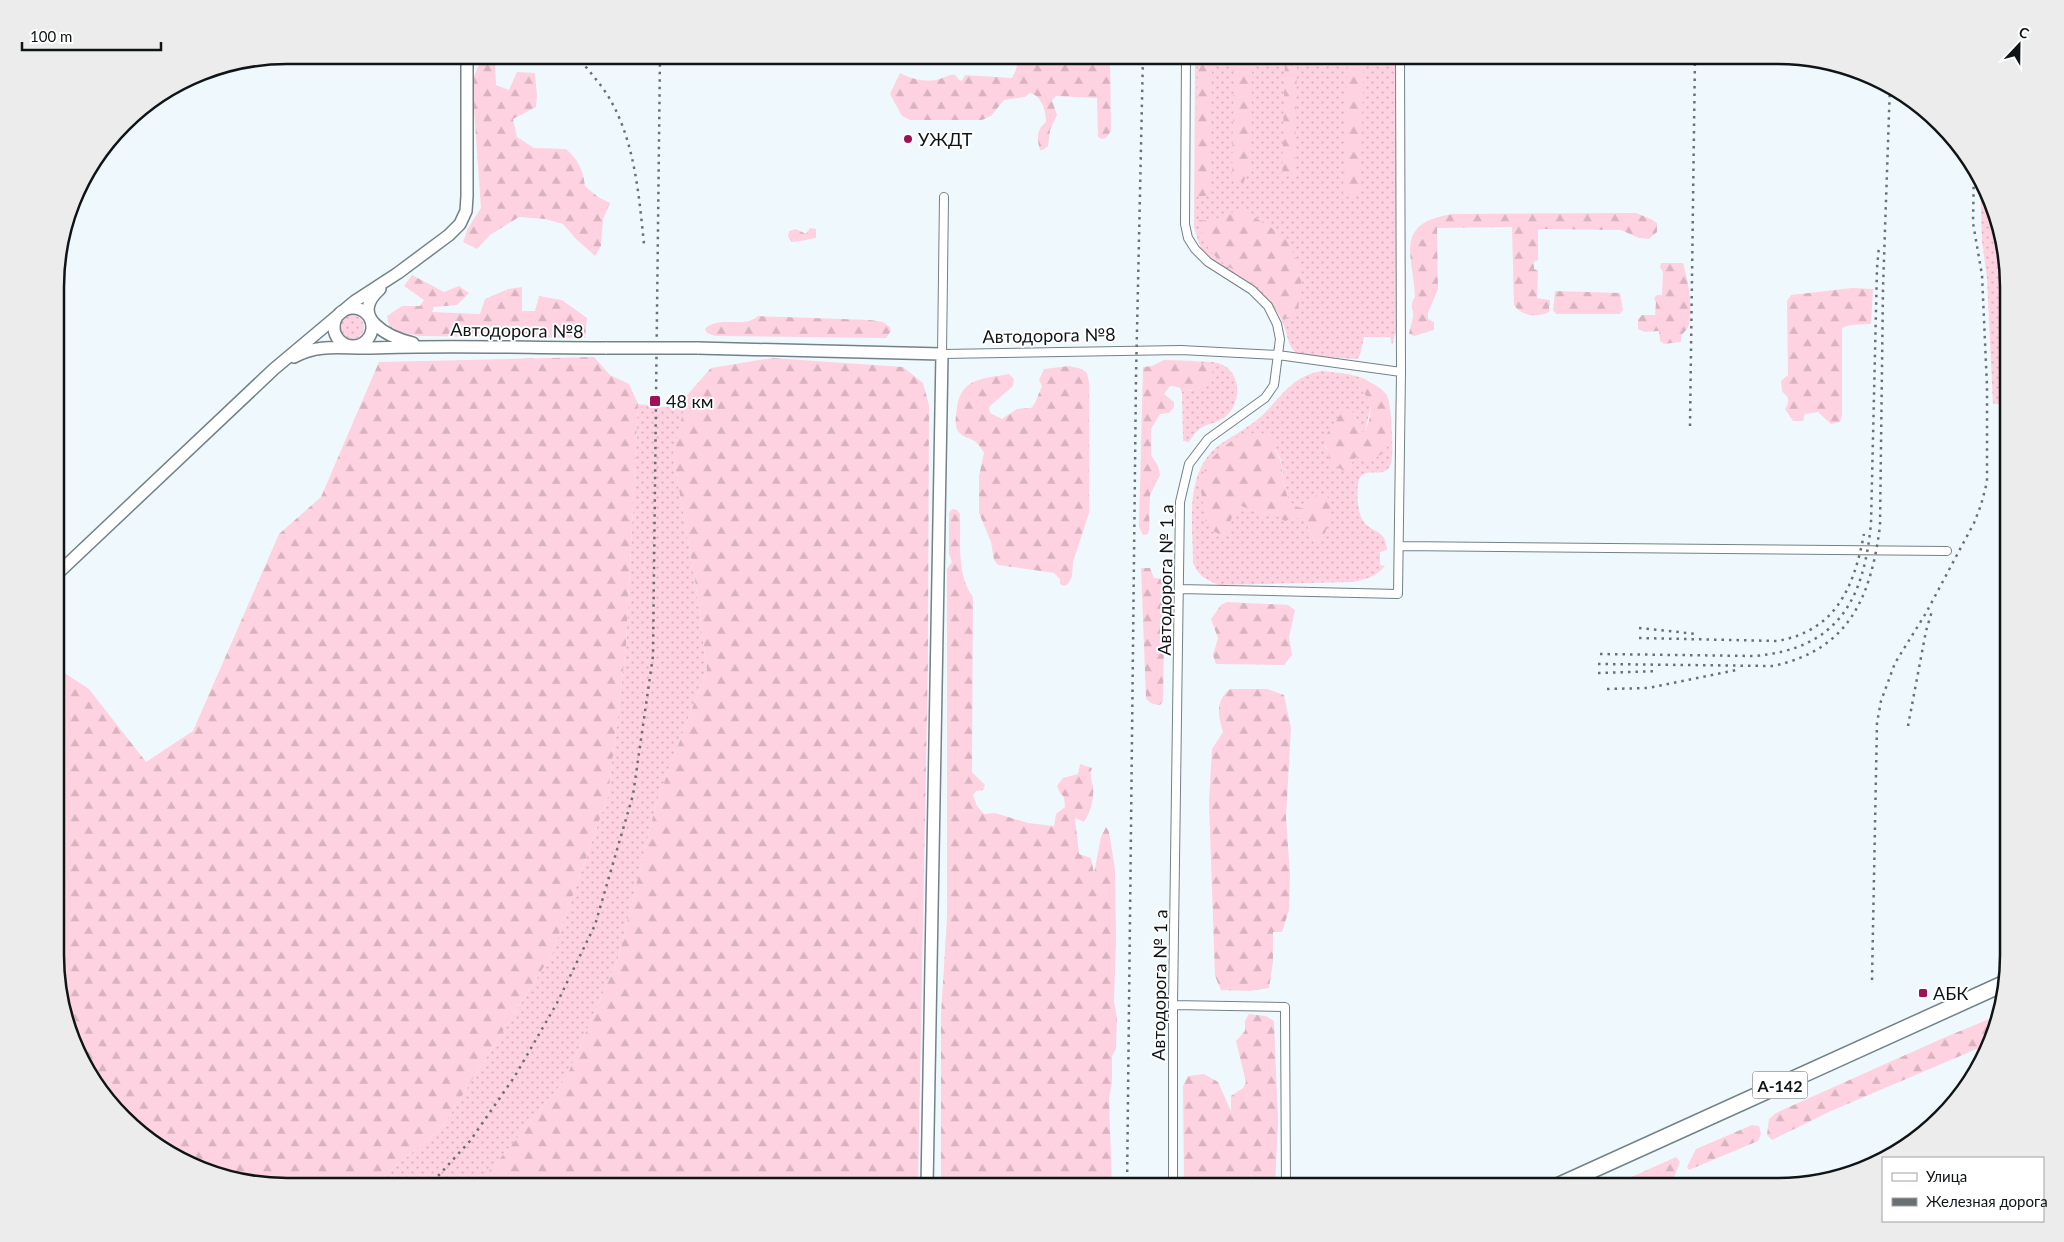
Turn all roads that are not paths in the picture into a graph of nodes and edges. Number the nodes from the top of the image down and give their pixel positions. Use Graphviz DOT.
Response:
graph roads {
  1 [pos="468,64"];
  2 [pos="1186,64"];
  3 [pos="1400,64"];
  4 [pos="944,197"];
  5 [pos="398,273"];
  6 [pos="342,312"];
  7 [pos="372,321"];
  8 [pos="427,346"];
  9 [pos="353,347"];
  10 [pos="942,354"];
  11 [pos="1278,355"];
  12 [pos="274,369"];
  13 [pos="1401,372"];
  14 [pos="1399,546"];
  15 [pos="1947,551"];
  16 [pos="64,567"];
  17 [pos="1179,589"];
  18 [pos="1998,986"];
  19 [pos="1173,1005"];
  20 [pos="926,1178"];
  21 [pos="1173,1178"];
  22 [pos="1286,1178"];
  23 [pos="1575,1178"];
  1 -- 5 [label="street"];
  2 -- 11 [label="street, Автодорога № 1 а"];
  3 -- 13 [label="street"];
  4 -- 10 [label="street"];
  5 -- 6 [label="street"];
  5 -- 7 [label="street"];
  6 -- 7 [label="street"];
  6 -- 9 [label="street"];
  6 -- 12 [label="street"];
  7 -- 8 [label="street, Автодорога №8"];
  7 -- 9 [label="street"];
  8 -- 9 [label="street, Автодорога №8"];
  8 -- 10 [label="street, Автодорога №8, bridge"];
  9 -- 12 [label="street, Автодорога №8"];
  10 -- 11 [label="street, Автодорога №8"];
  10 -- 20 [label="street"];
  11 -- 13 [label="street, Автодорога №8"];
  11 -- 17 [label="street, Автодорога № 1 а"];
  12 -- 16 [label="street"];
  13 -- 14 [label="street"];
  14 -- 15 [label="street"];
  14 -- 17 [label="street"];
  17 -- 19 [label="street, Автодорога № 1 а"];
  18 -- 23 [label="highway, А-142"];
  19 -- 21 [label="street, Автодорога № 1 а"];
  19 -- 22 [label="street"];
}
